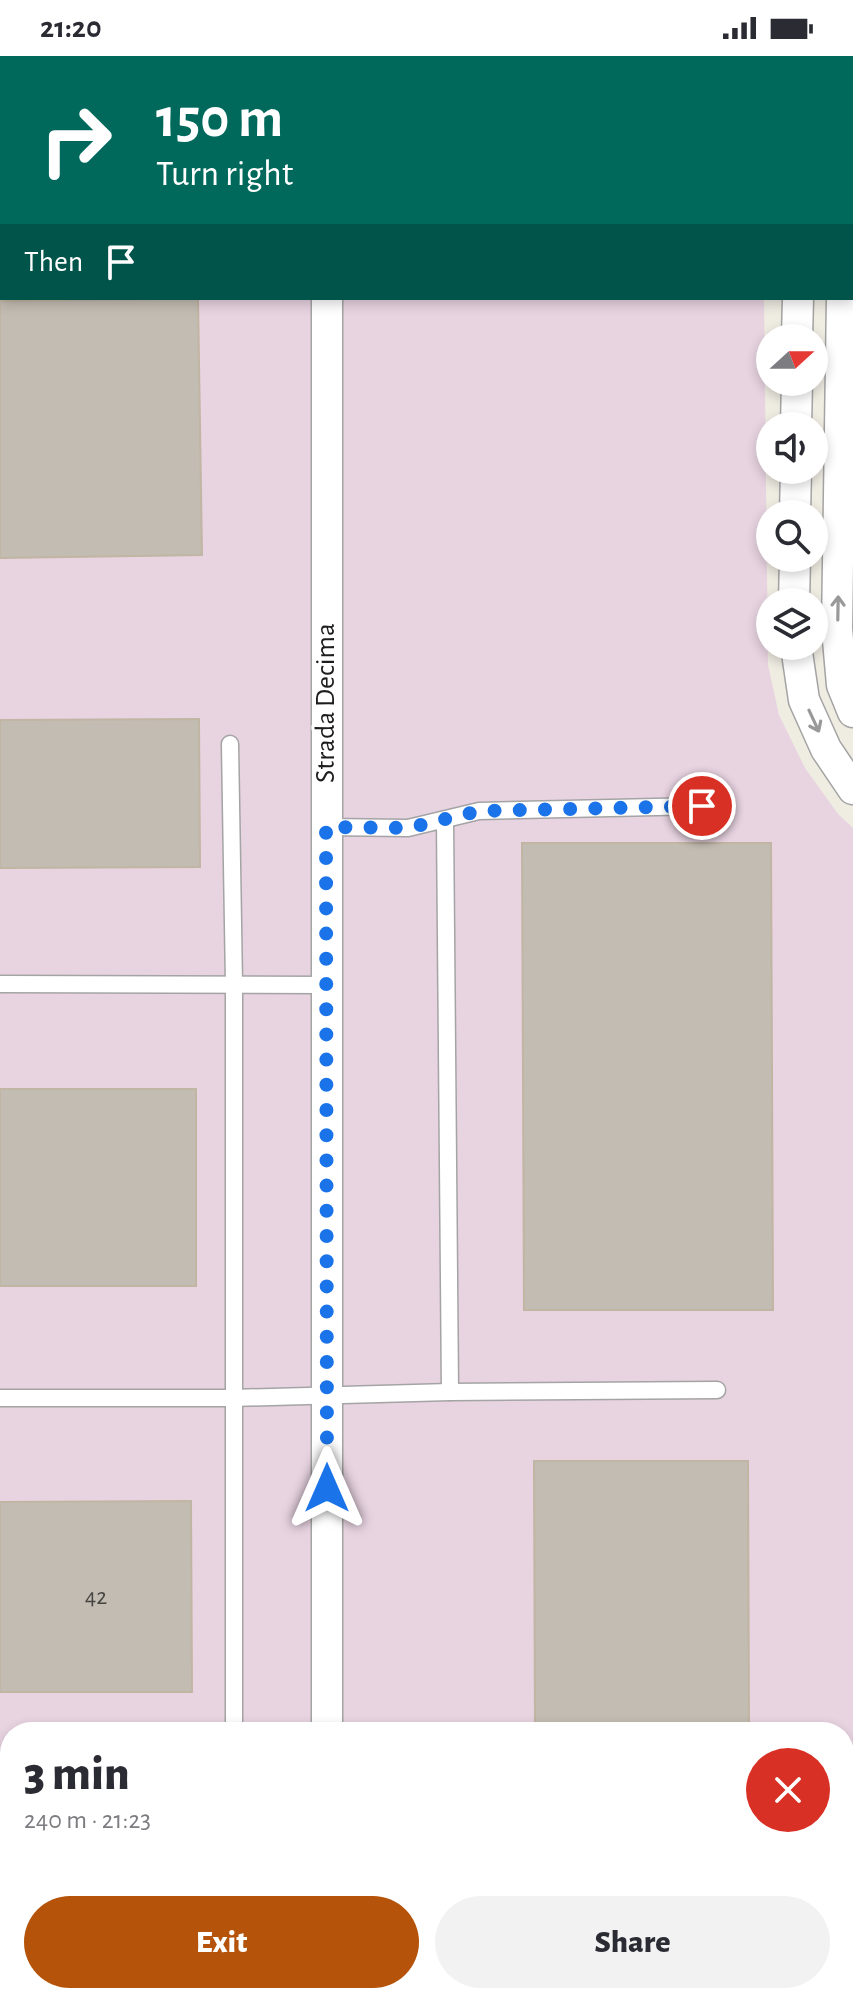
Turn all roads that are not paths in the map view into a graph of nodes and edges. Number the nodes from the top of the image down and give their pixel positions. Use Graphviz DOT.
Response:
graph roads {
  1 [pos="327,300"];
  2 [pos="798,300"];
  3 [pos="842,300"];
  4 [pos="797,324"];
  5 [pos="798,660"];
  6 [pos="853,712"];
  7 [pos="230,744"];
  8 [pos="853,789"];
  9 [pos="702,806"];
  10 [pos="445,820"];
  11 [pos="326,827"];
  12 [pos="0,984"];
  13 [pos="234,984"];
  14 [pos="326,985"];
  15 [pos="717,1390"];
  16 [pos="450,1392"];
  17 [pos="327,1396"];
  18 [pos="0,1398"];
  19 [pos="233,1398"];
  20 [pos="234,1722"];
  21 [pos="327,1722"];
  1 -- 11 [label="street, Strada Decima"];
  2 -- 4 [label="street"];
  6 -- 3 [label="street, one-way"];
  5 -- 8 [label="street, one-way"];
  7 -- 13 [label="lane"];
  9 -- 10 [label="lane"];
  10 -- 11 [label="lane"];
  10 -- 16 [label="lane"];
  11 -- 14 [label="street, Strada Decima"];
  12 -- 13 [label="lane"];
  13 -- 14 [label="lane"];
  13 -- 19 [label="lane"];
  14 -- 17 [label="street, Strada Decima"];
  15 -- 16 [label="lane"];
  16 -- 17 [label="lane"];
  17 -- 19 [label="lane"];
  17 -- 21 [label="street, Strada Decima"];
  18 -- 19 [label="lane"];
  19 -- 20 [label="lane"];
}
